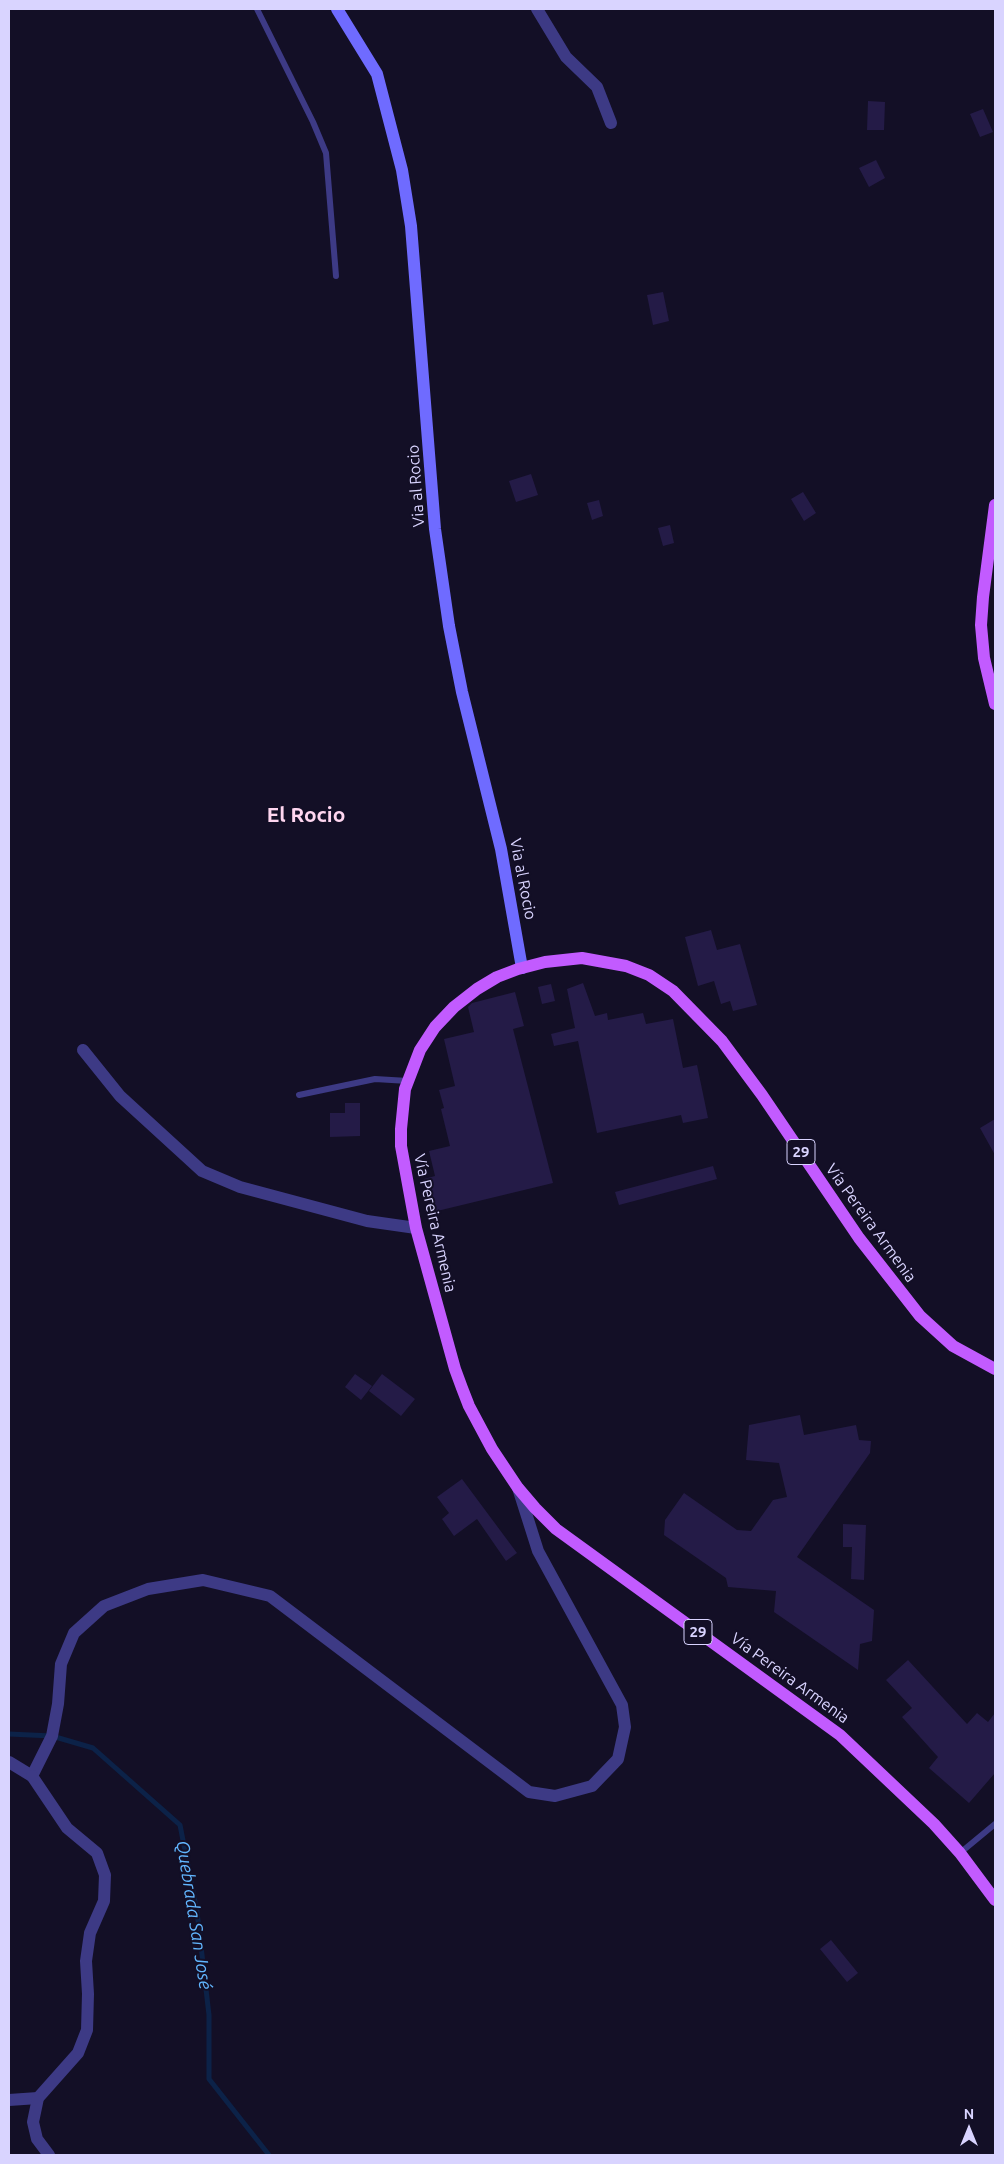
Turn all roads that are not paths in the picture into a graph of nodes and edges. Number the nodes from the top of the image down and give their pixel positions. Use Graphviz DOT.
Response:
graph roads {
  1 [pos="257,9"];
  2 [pos="337,9"];
  3 [pos="537,9"];
  4 [pos="611,124"];
  5 [pos="336,276"];
  6 [pos="995,505"];
  7 [pos="995,704"];
  8 [pos="522,968"];
  9 [pos="83,1050"];
  10 [pos="408,1081"];
  11 [pos="299,1095"];
  12 [pos="416,1228"];
  13 [pos="995,1369"];
  14 [pos="518,1488"];
  15 [pos="9,1762"];
  16 [pos="32,1776"];
  17 [pos="995,1824"];
  18 [pos="960,1854"];
  19 [pos="995,1900"];
  20 [pos="38,2098"];
  21 [pos="9,2100"];
  22 [pos="49,2155"];
  1 -- 5 [label="lane"];
  2 -- 8 [label="main road, Via al Rocio"];
  3 -- 4 [label="street"];
  6 -- 7 [label="main road"];
  8 -- 10 [label="main road, Vía Pereira Armenia / 29"];
  8 -- 13 [label="main road, Vía Pereira Armenia / 29"];
  9 -- 12 [label="street"];
  10 -- 11 [label="lane"];
  10 -- 12 [label="main road, Vía Pereira Armenia / 29"];
  12 -- 14 [label="main road, Vía Pereira Armenia / 29"];
  14 -- 16 [label="street"];
  14 -- 18 [label="main road, Vía Pereira Armenia / 29"];
  15 -- 16 [label="street"];
  16 -- 20 [label="street"];
  17 -- 18 [label="lane"];
  18 -- 19 [label="main road, Vía Pereira Armenia / 29"];
  20 -- 21 [label="street"];
  20 -- 22 [label="street"];
}
